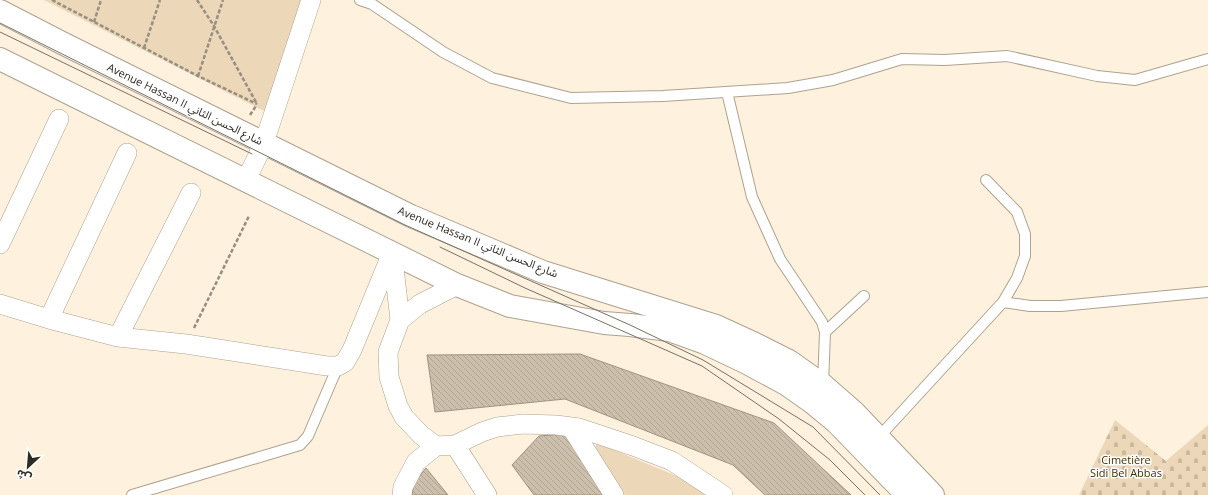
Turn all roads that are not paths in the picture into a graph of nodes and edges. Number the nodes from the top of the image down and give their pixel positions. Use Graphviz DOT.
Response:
graph roads {
  1 [pos="311,0"];
  2 [pos="360,0"];
  3 [pos="0,11"];
  4 [pos="0,59"];
  5 [pos="1208,59"];
  6 [pos="727,92"];
  7 [pos="59,119"];
  8 [pos="264,143"];
  9 [pos="127,153"];
  10 [pos="246,180"];
  11 [pos="986,180"];
  12 [pos="191,193"];
  13 [pos="0,244"];
  14 [pos="394,254"];
  15 [pos="457,285"];
  16 [pos="1208,292"];
  17 [pos="864,296"];
  18 [pos="1003,302"];
  19 [pos="0,304"];
  20 [pos="49,319"];
  21 [pos="400,320"];
  22 [pos="825,332"];
  23 [pos="118,337"];
  24 [pos="338,366"];
  25 [pos="824,385"];
  26 [pos="571,427"];
  27 [pos="872,444"];
  28 [pos="455,445"];
  29 [pos="436,446"];
  30 [pos="132,495"];
  31 [pos="402,495"];
  32 [pos="487,495"];
  33 [pos="614,495"];
  34 [pos="723,495"];
  35 [pos="907,495"];
  36 [pos="933,495"];
  1 -- 8 [label="street"];
  2 -- 6 [label="lane"];
  3 -- 8 [label="highway, Avenue Hassan II شارع الحسن الثاني"];
  4 -- 10 [label="highway, Avenue Hassan II شارع الحسن الثاني"];
  5 -- 6 [label="lane"];
  6 -- 22 [label="lane"];
  7 -- 13 [label="street"];
  8 -- 10 [label="street"];
  8 -- 25 [label="highway, Avenue Hassan II شارع الحسن الثاني"];
  9 -- 20 [label="street"];
  10 -- 14 [label="highway, Avenue Hassan II شارع الحسن الثاني"];
  11 -- 18 [label="lane"];
  12 -- 23 [label="street"];
  14 -- 15 [label="highway, Avenue Hassan II شارع الحسن الثاني"];
  14 -- 21 [label="street"];
  14 -- 24 [label="street"];
  15 -- 21 [label="street"];
  15 -- 27 [label="highway, Avenue Hassan II شارع الحسن الثاني"];
  16 -- 18 [label="lane"];
  17 -- 22 [label="lane"];
  18 -- 27 [label="lane"];
  19 -- 20 [label="street"];
  20 -- 23 [label="street"];
  21 -- 29 [label="street"];
  22 -- 25 [label="lane"];
  23 -- 24 [label="street"];
  24 -- 30 [label="lane"];
  25 -- 27 [label="highway, Avenue Hassan II شارع الحسن الثاني"];
  26 -- 28 [label="street"];
  26 -- 33 [label="street"];
  26 -- 34 [label="street"];
  27 -- 35 [label="highway, Avenue Hassan II شارع الحسن الثاني"];
  27 -- 36 [label="highway, Avenue Hassan II شارع الحسن الثاني"];
  28 -- 29 [label="street"];
  28 -- 32 [label="street"];
  29 -- 31 [label="street"];
}
